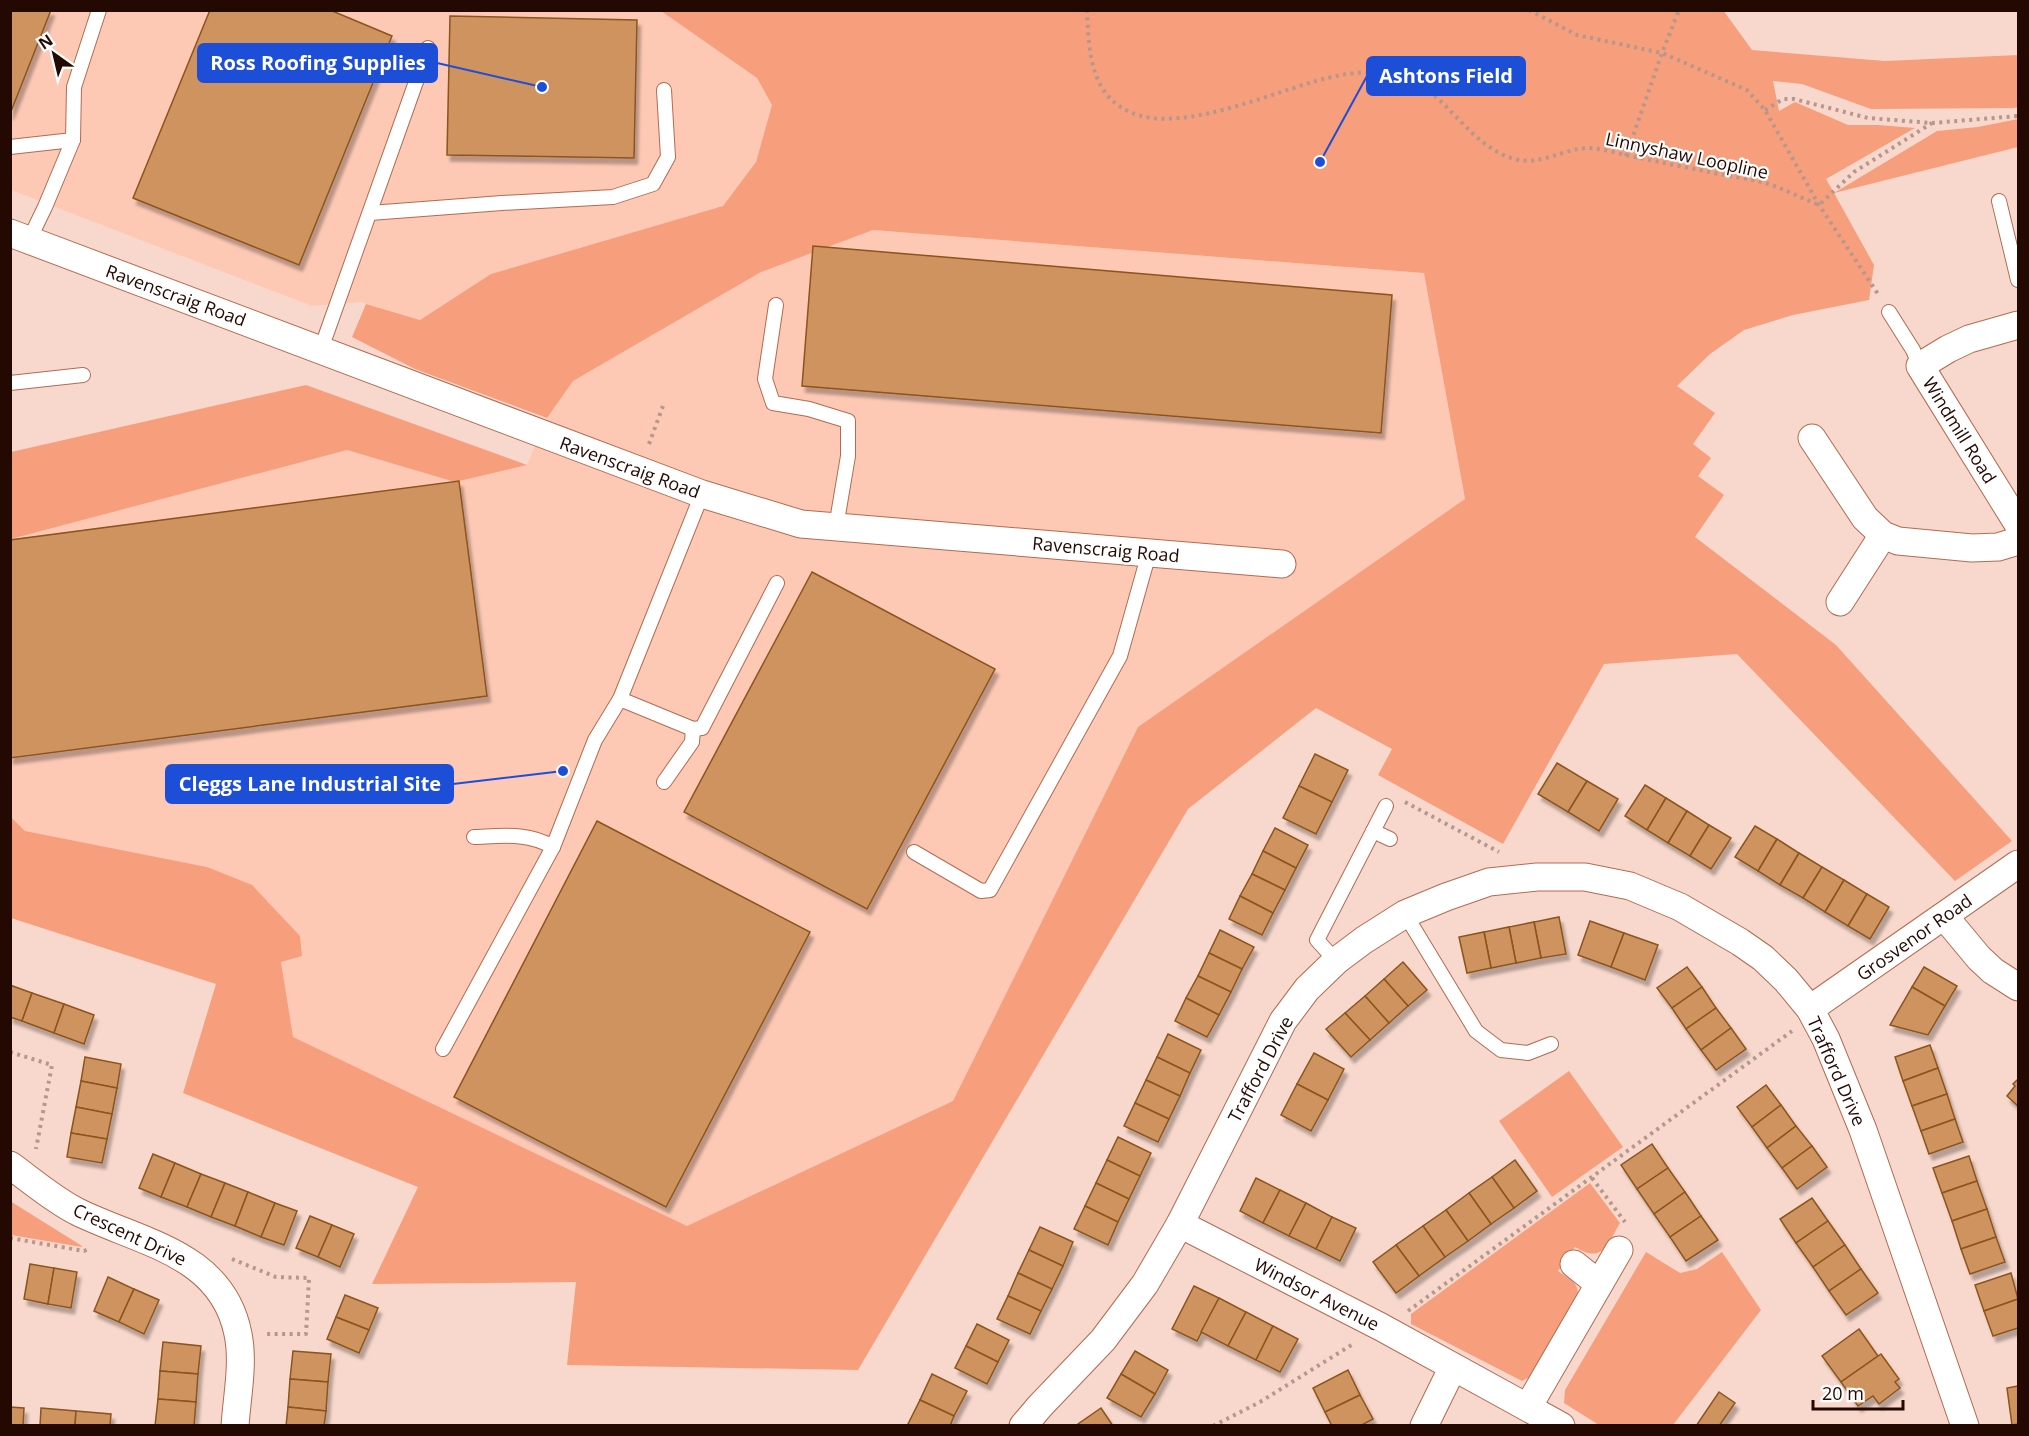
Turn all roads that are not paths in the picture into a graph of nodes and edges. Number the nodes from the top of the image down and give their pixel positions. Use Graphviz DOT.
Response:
graph roads {
  1 [pos="99,10"];
  2 [pos="428,48"];
  3 [pos="664,90"];
  4 [pos="73,140"];
  5 [pos="10,147"];
  6 [pos="1999,201"];
  7 [pos="370,213"];
  8 [pos="20,237"];
  9 [pos="2019,280"];
  10 [pos="776,305"];
  11 [pos="1889,312"];
  12 [pos="2019,325"];
  13 [pos="321,349"];
  14 [pos="1920,366"];
  15 [pos="82,375"];
  16 [pos="10,383"];
  17 [pos="1812,434"];
  18 [pos="702,494"];
  19 [pos="2019,524"];
  20 [pos="836,527"];
  21 [pos="1883,536"];
  22 [pos="2019,541"];
  23 [pos="1149,553"];
  24 [pos="1282,564"];
  25 [pos="777,583"];
  26 [pos="1840,602"];
  27 [pos="620,699"];
  28 [pos="693,729"];
  29 [pos="664,782"];
  30 [pos="1386,806"];
  31 [pos="1373,831"];
  32 [pos="474,837"];
  33 [pos="1390,839"];
  34 [pos="553,847"];
  35 [pos="914,852"];
  36 [pos="2019,864"];
  37 [pos="1405,914"];
  38 [pos="1944,916"];
  39 [pos="1336,961"];
  40 [pos="2019,987"];
  41 [pos="1812,1012"];
  42 [pos="1551,1044"];
  43 [pos="443,1049"];
  44 [pos="20,1172"];
  45 [pos="1180,1224"];
  46 [pos="1619,1250"];
  47 [pos="1574,1264"];
  48 [pos="1599,1284"];
  49 [pos="1453,1367"];
  50 [pos="1528,1407"];
  51 [pos="235,1425"];
  52 [pos="1023,1425"];
  53 [pos="1424,1425"];
  54 [pos="1561,1425"];
  55 [pos="1965,1425"];
  1 -- 4 [label="lane"];
  2 -- 7 [label="lane"];
  3 -- 7 [label="lane"];
  4 -- 5 [label="lane"];
  4 -- 8 [label="lane"];
  6 -- 9 [label="lane"];
  7 -- 13 [label="lane"];
  8 -- 13 [label="street, Ravenscraig Road"];
  10 -- 20 [label="lane"];
  11 -- 14 [label="lane"];
  12 -- 14 [label="street"];
  13 -- 18 [label="street, Ravenscraig Road"];
  14 -- 19 [label="street, Windmill Road"];
  15 -- 16 [label="lane"];
  17 -- 21 [label="street"];
  18 -- 20 [label="street, Ravenscraig Road"];
  18 -- 27 [label="lane"];
  20 -- 23 [label="street, Ravenscraig Road"];
  21 -- 22 [label="street"];
  21 -- 26 [label="street"];
  23 -- 24 [label="street, Ravenscraig Road"];
  23 -- 35 [label="lane"];
  25 -- 28 [label="lane"];
  27 -- 28 [label="lane"];
  27 -- 34 [label="lane"];
  28 -- 29 [label="lane"];
  30 -- 31 [label="lane"];
  31 -- 33 [label="lane"];
  31 -- 39 [label="lane"];
  32 -- 34 [label="lane"];
  34 -- 43 [label="lane"];
  36 -- 38 [label="street, Grosvenor Road"];
  37 -- 39 [label="street, Trafford Drive"];
  37 -- 41 [label="street, Trafford Drive"];
  37 -- 42 [label="lane"];
  38 -- 40 [label="street"];
  38 -- 41 [label="street, Grosvenor Road"];
  39 -- 45 [label="street, Trafford Drive"];
  41 -- 55 [label="street, Trafford Drive"];
  44 -- 51 [label="street, Crescent Drive"];
  45 -- 49 [label="street, Windsor Avenue"];
  45 -- 52 [label="street, Trafford Drive"];
  46 -- 48 [label="street"];
  47 -- 48 [label="street"];
  48 -- 50 [label="street"];
  49 -- 50 [label="street, Windsor Avenue"];
  49 -- 53 [label="street"];
  50 -- 54 [label="street, Windsor Avenue"];
}
